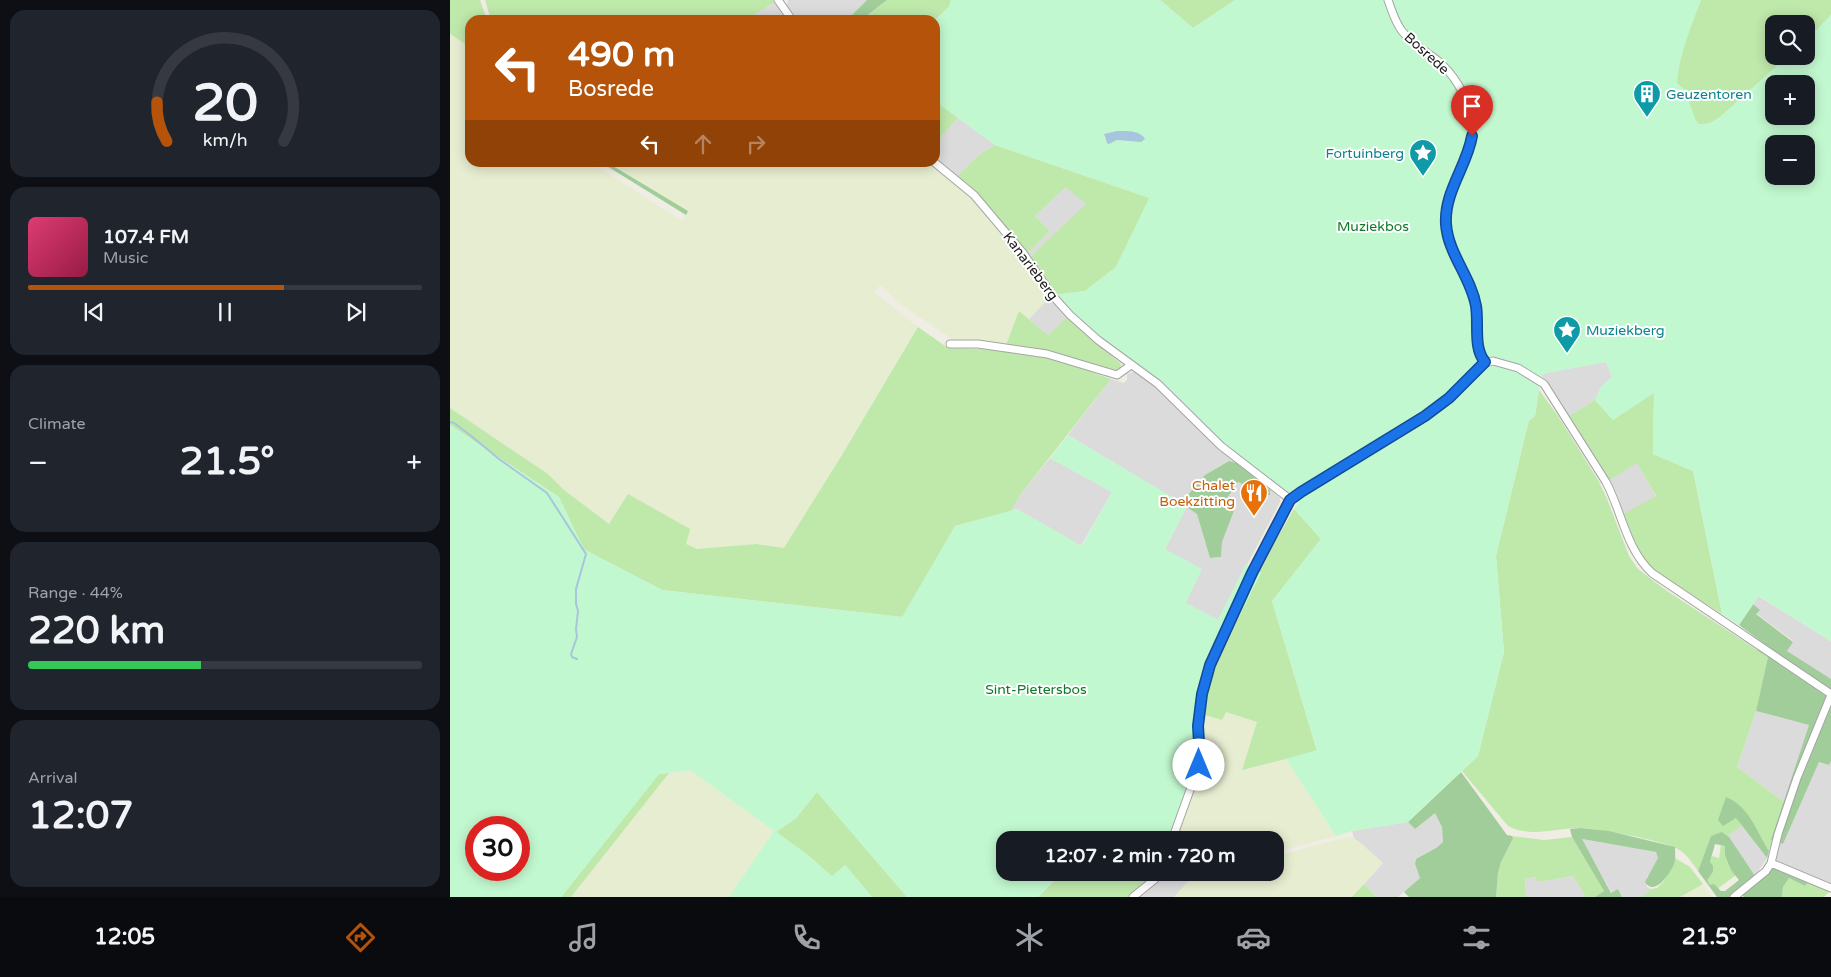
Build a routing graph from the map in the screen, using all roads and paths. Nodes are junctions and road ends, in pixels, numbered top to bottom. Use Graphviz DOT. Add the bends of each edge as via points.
graph roads {
  1 [pos="778,0"];
  2 [pos="1388,0"];
  3 [pos="788,15"];
  4 [pos="940,167"];
  5 [pos="950,344"];
  6 [pos="1485,362"];
  7 [pos="1132,365"];
  8 [pos="1290,500"];
  9 [pos="1831,694"];
  10 [pos="1175,831"];
  11 [pos="1771,863"];
  12 [pos="1150,881"];
  13 [pos="1831,888"];
  14 [pos="1132,897"];
  15 [pos="1734,897"];
  1 -- 3 [label="street"];
  2 -- 6 [label="street, Bosrede" via="1405,35 1439,62 1457,83 1471,117 1470,146 1451,194 1446,222 1452,250 1474,296 1480,354"];
  4 -- 7 [label="street, Kanarieberg" via="974,195 1070,315"];
  5 -- 7 [label="street" via="978,344 1047,354 1117,375"];
  6 -- 8 [label="street" via="1449,398 1425,416"];
  6 -- 9 [label="street" via="1518,368 1544,384 1606,482 1638,557 1652,573"];
  7 -- 8 [label="street, Kanarieberg" via="1178,402 1227,452"];
  8 -- 10 [label="street" via="1210,665 1198,726 1199,765"];
  9 -- 11 [label="street" via="1797,778"];
  11 -- 13 [label="street"];
  11 -- 15 [label="street" via="1766,871"];
  12 -- 14 [label="street"];
}
